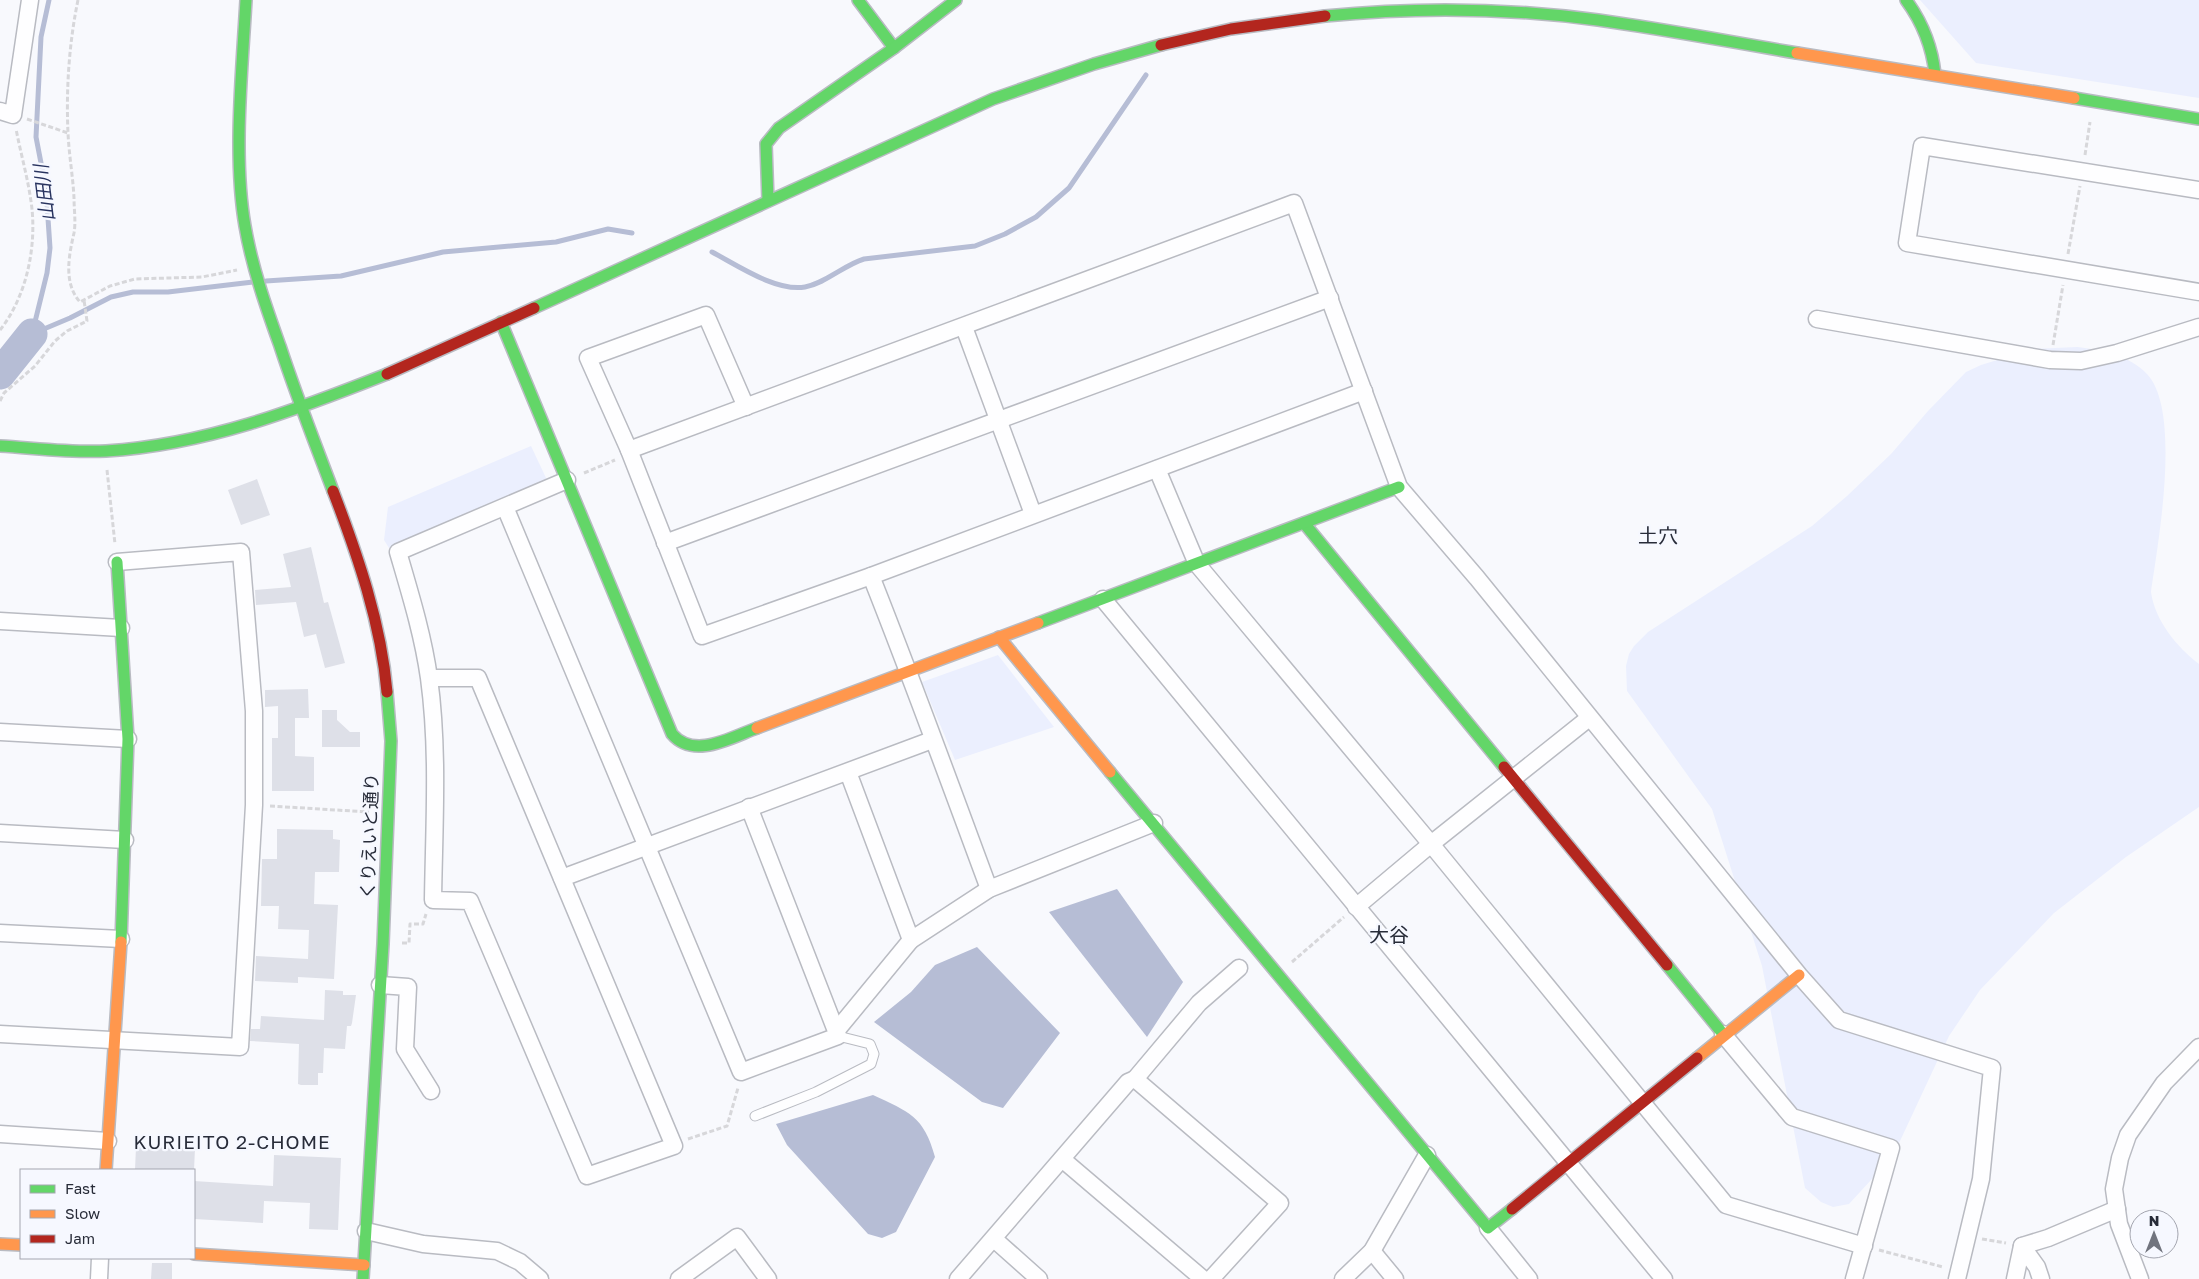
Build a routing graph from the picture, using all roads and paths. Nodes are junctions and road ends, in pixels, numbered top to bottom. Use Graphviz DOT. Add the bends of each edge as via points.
graph roads {
  1 [pos="30,0"];
  2 [pos="78,0"];
  3 [pos="246,0"];
  4 [pos="858,0"];
  5 [pos="956,0"];
  6 [pos="1906,0"];
  7 [pos="894,48"];
  8 [pos="1934,74"];
  9 [pos="2094,102"];
  10 [pos="7,113"];
  11 [pos="2199,119"];
  12 [pos="68,133"];
  13 [pos="2082,171"];
  14 [pos="2199,190"];
  15 [pos="768,200"];
  16 [pos="255,267"];
  17 [pos="2066,270"];
  18 [pos="2199,292"];
  19 [pos="1330,298"];
  20 [pos="84,300"];
  21 [pos="1817,319"];
  22 [pos="500,322"];
  23 [pos="964,327"];
  24 [pos="2199,327"];
  25 [pos="0,330"];
  26 [pos="2050,360"];
  27 [pos="1364,391"];
  28 [pos="0,401"];
  29 [pos="746,407"];
  30 [pos="301,408"];
  31 [pos="999,420"];
  32 [pos="0,446"];
  33 [pos="105,451"];
  34 [pos="629,452"];
  35 [pos="1157,469"];
  36 [pos="567,480"];
  37 [pos="1400,487"];
  38 [pos="505,507"];
  39 [pos="1033,514"];
  40 [pos="1304,523"];
  41 [pos="665,543"];
  42 [pos="117,562"];
  43 [pos="1197,564"];
  44 [pos="871,576"];
  45 [pos="1103,599"];
  46 [pos="0,620"];
  47 [pos="121,628"];
  48 [pos="999,637"];
  49 [pos="909,670"];
  50 [pos="429,678"];
  51 [pos="1589,718"];
  52 [pos="0,732"];
  53 [pos="128,739"];
  54 [pos="932,740"];
  55 [pos="848,772"];
  56 [pos="1513,779"];
  57 [pos="254,805"];
  58 [pos="749,807"];
  59 [pos="390,813"];
  60 [pos="1154,823"];
  61 [pos="0,833"];
  62 [pos="125,840"];
  63 [pos="1431,844"];
  64 [pos="646,846"];
  65 [pos="562,878"];
  66 [pos="989,889"];
  67 [pos="433,900"];
  68 [pos="1356,907"];
  69 [pos="0,933"];
  70 [pos="121,939"];
  71 [pos="911,940"];
  72 [pos="383,944"];
  73 [pos="1239,968"];
  74 [pos="1278,975"];
  75 [pos="1799,975"];
  76 [pos="380,985"];
  77 [pos="837,1033"];
  78 [pos="0,1034"];
  79 [pos="1724,1034"];
  80 [pos="113,1041"];
  81 [pos="2199,1047"];
  82 [pos="741,1072"];
  83 [pos="1135,1079"];
  84 [pos="431,1091"];
  85 [pos="1643,1101"];
  86 [pos="755,1116"];
  87 [pos="0,1134"];
  88 [pos="108,1141"];
  89 [pos="674,1146"];
  90 [pos="1427,1155"];
  91 [pos="1062,1159"];
  92 [pos="1568,1163"];
  93 [pos="106,1169"];
  94 [pos="2117,1209"];
  95 [pos="1488,1228"];
  96 [pos="366,1231"];
  97 [pos="1967,1237"];
  98 [pos="994,1239"];
  99 [pos="0,1244"];
  100 [pos="20,1245"];
  101 [pos="1864,1246"];
  102 [pos="2022,1246"];
  103 [pos="1372,1251"];
  104 [pos="195,1254"];
  105 [pos="100,1259"];
  106 [pos="364,1265"];
  107 [pos="1958,1275"];
  108 [pos="99,1279"];
  109 [pos="363,1279"];
  110 [pos="540,1279"];
  111 [pos="679,1279"];
  112 [pos="768,1279"];
  113 [pos="958,1279"];
  114 [pos="1039,1279"];
  115 [pos="1203,1279"];
  116 [pos="1211,1279"];
  117 [pos="1343,1279"];
  118 [pos="1395,1279"];
  119 [pos="1529,1279"];
  120 [pos="1664,1279"];
  121 [pos="1854,1279"];
  122 [pos="2015,1279"];
  123 [pos="2041,1279"];
  124 [pos="2140,1279"];
  1 -- 10 [label="street"];
  2 -- 12 [label="path" via="69,76"];
  3 -- 16 [label="street, くりえいと通り" via="240,173 245,226"];
  4 -- 7 [label="street"];
  5 -- 7 [label="street"];
  6 -- 8 [label="street" via="1919,17 1932,48"];
  7 -- 15 [label="street" via="779,128 770,138 766,144"];
  8 -- 9 [label="street"];
  8 -- 15 [label="street" via="1651,27 1556,15 1455,10 1363,13 1268,22 1164,44 1056,76 993,99"];
  9 -- 11 [label="street"];
  9 -- 13 [label="path"];
  10 -- 12 [label="path"];
  10 -- 25 [label="path" via="32,210 28,273"];
  12 -- 20 [label="path" via="74,197 69,273 73,295 80,302"];
  13 -- 14 [label="street"];
  13 -- 17 [label="path"];
  13 -- 17 [label="street" via="1922,146 1907,243"];
  15 -- 22 [label="street"];
  16 -- 20 [label="path" via="202,277 135,279 110,286"];
  16 -- 30 [label="street, くりえいと通り"];
  17 -- 18 [label="street"];
  17 -- 26 [label="path"];
  19 -- 23 [label="street" via="1294,204"];
  19 -- 27 [label="street"];
  19 -- 31 [label="street"];
  20 -- 28 [label="path" via="87,321 55,341"];
  21 -- 26 [label="street"];
  22 -- 30 [label="street" via="402,368"];
  22 -- 36 [label="street"];
  23 -- 29 [label="street"];
  23 -- 31 [label="street"];
  24 -- 26 [label="street" via="2117,354 2080,360"];
  27 -- 35 [label="street"];
  27 -- 37 [label="street"];
  29 -- 34 [label="street"];
  29 -- 34 [label="street" via="706,314 588,358"];
  30 -- 33 [label="street" via="207,436"];
  30 -- 59 [label="street, くりえいと通り" via="352,540 377,631 391,740"];
  31 -- 39 [label="street"];
  31 -- 41 [label="street"];
  32 -- 33 [label="street"];
  33 -- 42 [label="path"];
  34 -- 36 [label="path"];
  34 -- 41 [label="street"];
  35 -- 39 [label="street"];
  35 -- 43 [label="street"];
  36 -- 38 [label="street"];
  36 -- 49 [label="street" via="667,725 673,737 685,747 700,747 722,740"];
  37 -- 40 [label="street"];
  37 -- 51 [label="street"];
  38 -- 50 [label="street" via="398,552 419,625"];
  38 -- 64 [label="street"];
  39 -- 44 [label="street"];
  40 -- 43 [label="street"];
  40 -- 56 [label="street"];
  41 -- 44 [label="street" via="702,636"];
  42 -- 47 [label="street"];
  42 -- 57 [label="street" via="241,552 254,711"];
  43 -- 45 [label="street"];
  43 -- 63 [label="street"];
  44 -- 49 [label="street"];
  45 -- 48 [label="street"];
  45 -- 68 [label="street"];
  46 -- 47 [label="street"];
  47 -- 53 [label="street"];
  48 -- 49 [label="street"];
  48 -- 60 [label="street"];
  49 -- 54 [label="street"];
  50 -- 65 [label="street" via="478,678"];
  50 -- 67 [label="street" via="436,758"];
  51 -- 56 [label="street"];
  51 -- 75 [label="street"];
  52 -- 53 [label="street"];
  53 -- 62 [label="street"];
  54 -- 55 [label="street"];
  54 -- 66 [label="street"];
  55 -- 58 [label="street"];
  55 -- 71 [label="street"];
  56 -- 63 [label="street"];
  56 -- 79 [label="street"];
  57 -- 59 [label="path"];
  57 -- 80 [label="street" via="240,1047"];
  58 -- 64 [label="street"];
  58 -- 77 [label="street"];
  59 -- 72 [label="street, くりえいと通り"];
  60 -- 66 [label="street"];
  60 -- 74 [label="street"];
  61 -- 62 [label="street"];
  62 -- 70 [label="street"];
  63 -- 68 [label="street"];
  63 -- 85 [label="street"];
  64 -- 65 [label="street"];
  64 -- 82 [label="street"];
  65 -- 89 [label="street"];
  66 -- 71 [label="street"];
  67 -- 72 [label="path" via="422,924 410,924 409,943"];
  67 -- 89 [label="street" via="470,901 587,1176"];
  68 -- 74 [label="path"];
  68 -- 92 [label="street"];
  69 -- 70 [label="street"];
  70 -- 80 [label="street"];
  71 -- 77 [label="street"];
  72 -- 76 [label="street, くりえいと通り"];
  73 -- 83 [label="street" via="1199,1003"];
  74 -- 90 [label="street"];
  75 -- 79 [label="street"];
  75 -- 97 [label="street" via="1839,1020 1992,1068 1981,1178"];
  76 -- 84 [label="street" via="408,987 405,1049"];
  76 -- 96 [label="street, くりえいと通り"];
  77 -- 82 [label="street"];
  77 -- 86 [label="lane" via="870,1044 874,1054 871,1064 816,1092"];
  78 -- 80 [label="street"];
  79 -- 85 [label="street"];
  79 -- 101 [label="street" via="1792,1117 1891,1148"];
  80 -- 88 [label="street"];
  81 -- 94 [label="street" via="2164,1083 2128,1135 2114,1189"];
  82 -- 89 [label="path" via="727,1126"];
  83 -- 91 [label="street" via="1128,1082"];
  83 -- 116 [label="street" via="1280,1203"];
  85 -- 92 [label="street"];
  85 -- 101 [label="street" via="1726,1205"];
  87 -- 88 [label="street"];
  88 -- 93 [label="street"];
  90 -- 95 [label="street"];
  90 -- 103 [label="street"];
  91 -- 98 [label="street"];
  91 -- 115 [label="street"];
  92 -- 95 [label="street"];
  92 -- 120 [label="street"];
  94 -- 102 [label="street"];
  94 -- 124 [label="street" via="2119,1224"];
  95 -- 119 [label="street"];
  96 -- 106 [label="street, くりえいと通り"];
  96 -- 110 [label="street" via="423,1244 497,1251 520,1262"];
  97 -- 102 [label="path"];
  97 -- 107 [label="street"];
  98 -- 113 [label="street"];
  98 -- 114 [label="street"];
  99 -- 100 [label="street"];
  101 -- 107 [label="path"];
  101 -- 121 [label="street"];
  102 -- 122 [label="street"];
  102 -- 123 [label="street" via="2037,1267"];
  103 -- 117 [label="street"];
  103 -- 118 [label="street"];
  104 -- 106 [label="street"];
  105 -- 108 [label="street"];
  106 -- 109 [label="street, くりえいと通り"];
  111 -- 112 [label="street" via="737,1236"];
}
